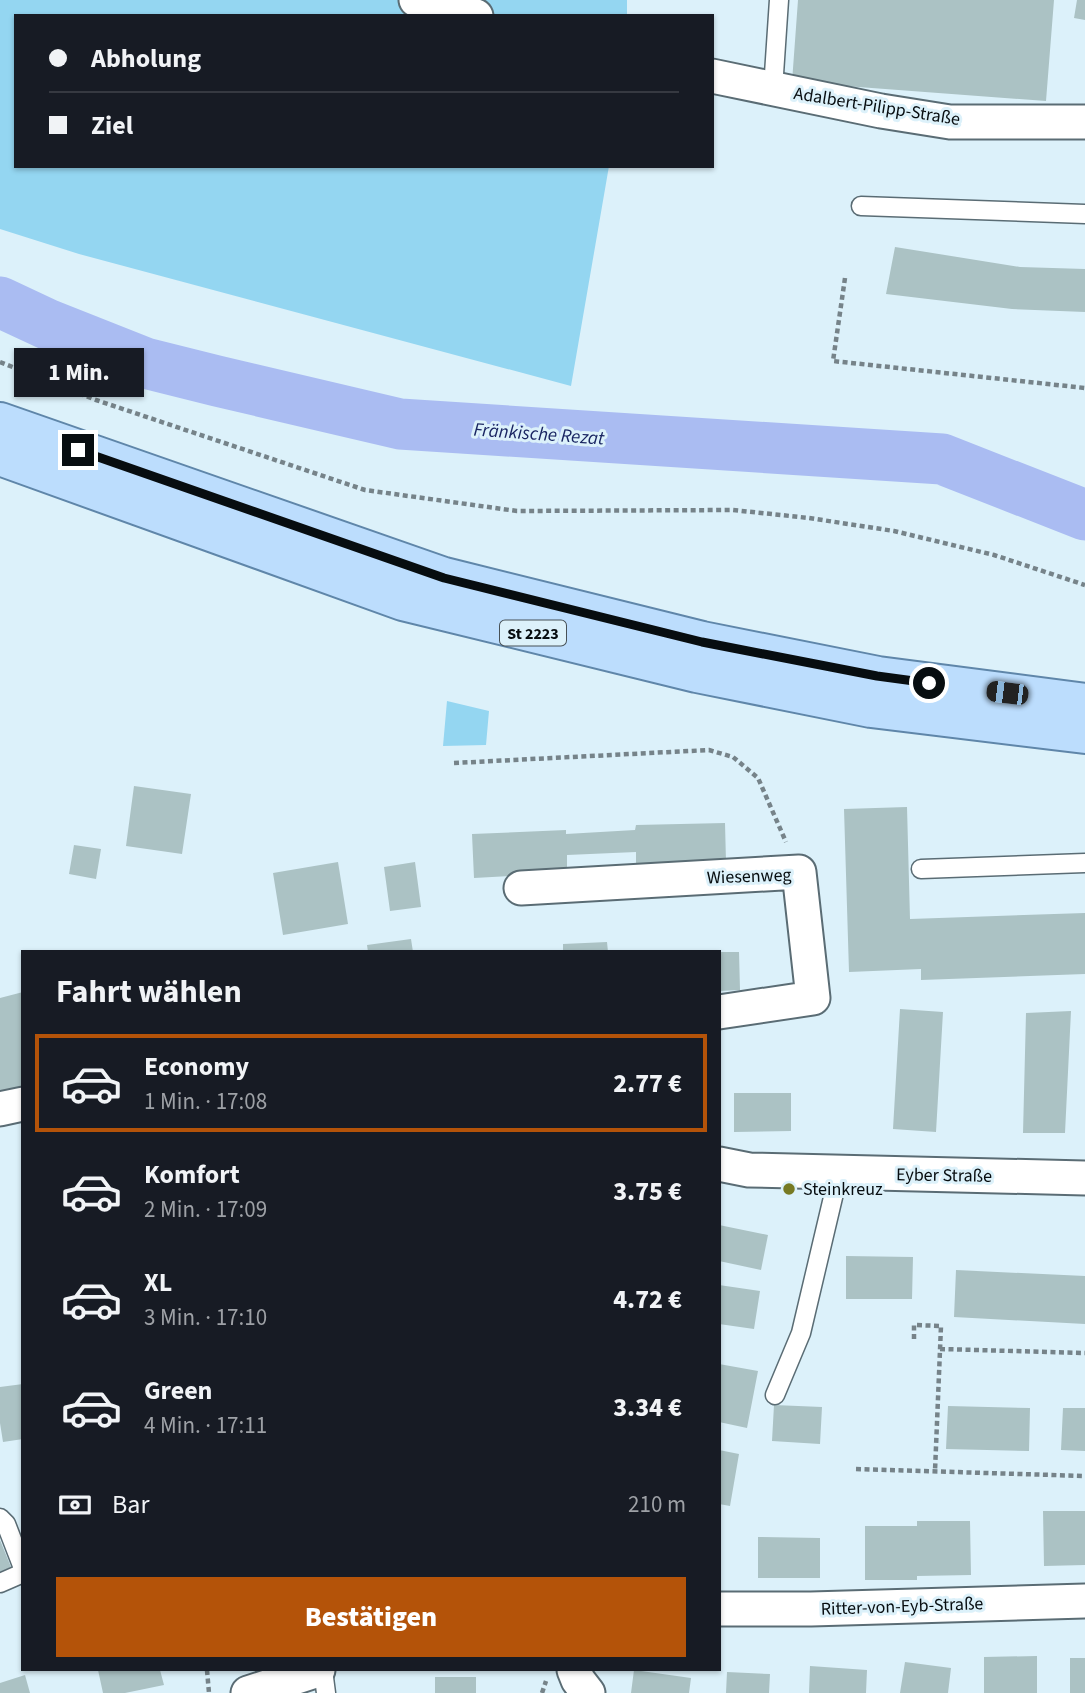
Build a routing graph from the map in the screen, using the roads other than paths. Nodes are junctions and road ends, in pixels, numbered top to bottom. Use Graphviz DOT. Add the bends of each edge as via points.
graph roads {
  1 [pos="416,0"];
  2 [pos="779,0"];
  3 [pos="468,14"];
  4 [pos="714,76"];
  5 [pos="773,89"];
  6 [pos="1085,122"];
  7 [pos="861,206"];
  8 [pos="1085,214"];
  9 [pos="0,422"];
  10 [pos="0,456"];
  11 [pos="1085,703"];
  12 [pos="1085,734"];
  13 [pos="1085,863"];
  14 [pos="921,869"];
  15 [pos="521,888"];
  16 [pos="721,1012"];
  17 [pos="21,1104"];
  18 [pos="0,1109"];
  19 [pos="721,1164"];
  20 [pos="839,1172"];
  21 [pos="1085,1178"];
  22 [pos="775,1395"];
  23 [pos="0,1518"];
  24 [pos="21,1565"];
  25 [pos="21,1572"];
  26 [pos="0,1583"];
  27 [pos="1085,1601"];
  28 [pos="721,1609"];
  29 [pos="315,1671"];
  30 [pos="323,1671"];
  31 [pos="574,1671"];
  32 [pos="248,1693"];
  33 [pos="326,1693"];
  34 [pos="588,1693"];
  1 -- 3 [label="street"];
  2 -- 5 [label="lane"];
  4 -- 5 [label="street, Adalbert-Pilipp-Straße"];
  5 -- 6 [label="street, Adalbert-Pilipp-Straße" via="950,121"];
  7 -- 8 [label="lane"];
  9 -- 11 [label="main road, St 2223" via="444,578 702,642 877,676"];
  10 -- 12 [label="main road, St 2223" via="403,601 697,673 858,705"];
  13 -- 14 [label="lane"];
  15 -- 16 [label="street, Wiesenweg" via="799,872 813,998"];
  17 -- 18 [label="street"];
  19 -- 20 [label="street, Eyber Straße" via="749,1170"];
  20 -- 21 [label="street, Eyber Straße"];
  20 -- 22 [label="lane" via="801,1333"];
  23 -- 24 [label="lane"];
  25 -- 26 [label="lane"];
  27 -- 28 [label="street, Ritter-von-Eyb-Straße"];
  29 -- 32 [label="street"];
  30 -- 33 [label="lane"];
  31 -- 34 [label="street"];
}
